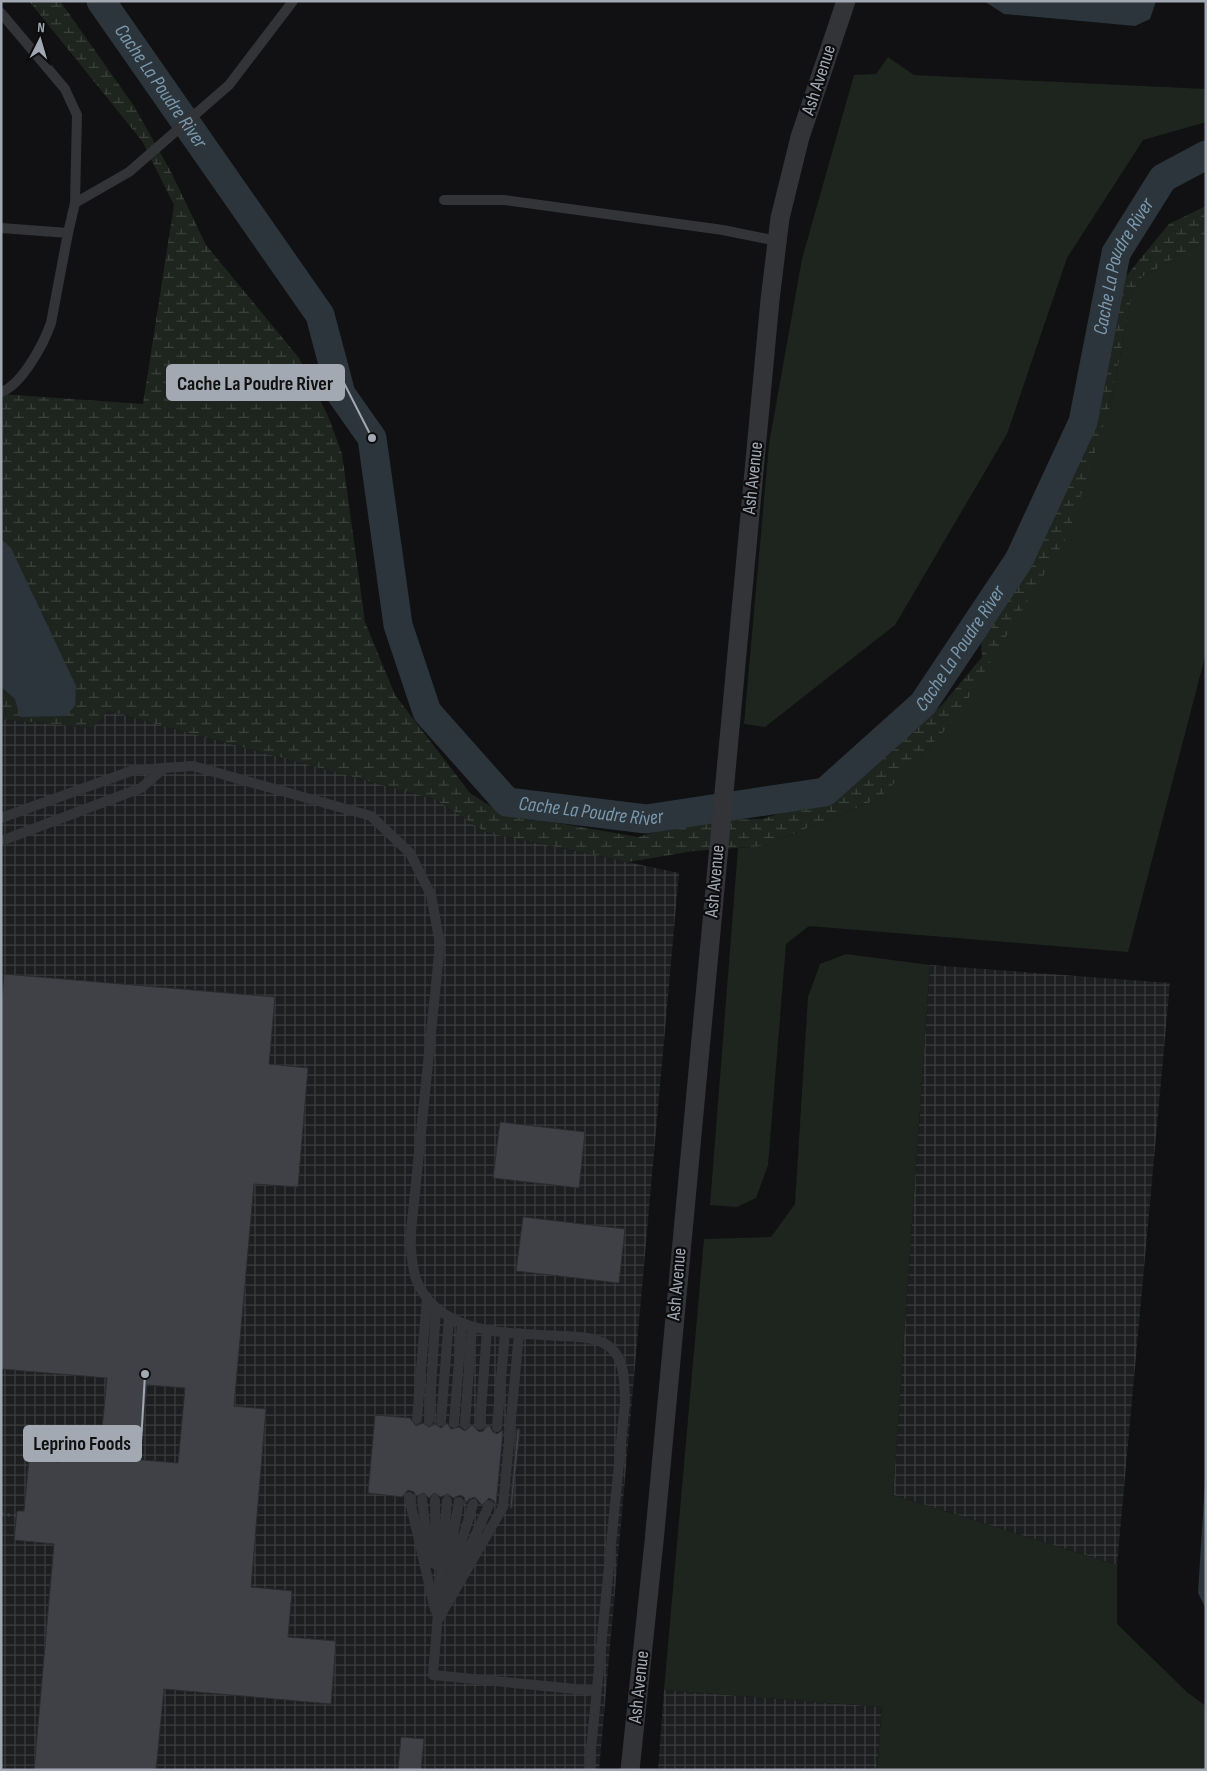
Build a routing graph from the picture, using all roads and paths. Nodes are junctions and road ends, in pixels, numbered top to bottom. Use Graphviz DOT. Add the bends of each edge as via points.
graph roads {
  1 [pos="293,1"];
  2 [pos="846,1"];
  3 [pos="1,13"];
  4 [pos="444,200"];
  5 [pos="75,203"];
  6 [pos="1,228"];
  7 [pos="68,233"];
  8 [pos="777,241"];
  9 [pos="1,392"];
  10 [pos="164,768"];
  11 [pos="1,818"];
  12 [pos="1,841"];
  13 [pos="426,1297"];
  14 [pos="436,1309"];
  15 [pos="449,1318"];
  16 [pos="462,1323"];
  17 [pos="472,1327"];
  18 [pos="487,1330"];
  19 [pos="505,1332"];
  20 [pos="519,1333"];
  21 [pos="416,1419"];
  22 [pos="429,1420"];
  23 [pos="441,1422"];
  24 [pos="480,1425"];
  25 [pos="497,1427"];
  26 [pos="409,1497"];
  27 [pos="422,1499"];
  28 [pos="434,1500"];
  29 [pos="446,1501"];
  30 [pos="459,1502"];
  31 [pos="473,1504"];
  32 [pos="490,1505"];
  33 [pos="1,1514"];
  34 [pos="16,1516"];
  35 [pos="438,1621"];
  36 [pos="596,1691"];
  37 [pos="589,1770"];
  38 [pos="630,1770"];
  1 -- 5 [label="lane" via="229,84 128,172"];
  2 -- 8 [label="street, Ash Avenue" via="800,137"];
  3 -- 5 [label="lane" via="65,89 77,115"];
  4 -- 8 [label="lane" via="513,201 723,230"];
  5 -- 7 [label="lane"];
  6 -- 7 [label="lane"];
  7 -- 9 [label="lane" via="47,336 17,381"];
  8 -- 38 [label="street, Ash Avenue"];
  10 -- 11 [label="lane" via="134,770"];
  10 -- 12 [label="lane" via="141,788"];
  10 -- 13 [label="lane" via="193,766 371,816 410,853 430,895 440,944 410,1242 416,1279"];
  13 -- 14 [label="lane"];
  13 -- 21 [label="lane"];
  14 -- 15 [label="lane"];
  14 -- 22 [label="lane"];
  15 -- 16 [label="lane"];
  15 -- 23 [label="lane"];
  16 -- 17 [label="lane"];
  16 -- 17 [label="lane" via="460,1423"];
  17 -- 18 [label="lane"];
  18 -- 19 [label="lane"];
  18 -- 24 [label="lane"];
  19 -- 20 [label="lane"];
  19 -- 25 [label="lane"];
  20 -- 35 [label="lane" via="503,1507"];
  20 -- 36 [label="lane" via="587,1337 611,1348 624,1370 624,1402"];
  26 -- 35 [label="lane"];
  27 -- 35 [label="lane"];
  28 -- 35 [label="lane"];
  29 -- 35 [label="lane"];
  30 -- 35 [label="lane"];
  31 -- 35 [label="lane"];
  32 -- 35 [label="lane"];
  33 -- 34 [label="path"];
  35 -- 36 [label="lane" via="433,1675"];
  36 -- 37 [label="lane"];
}
